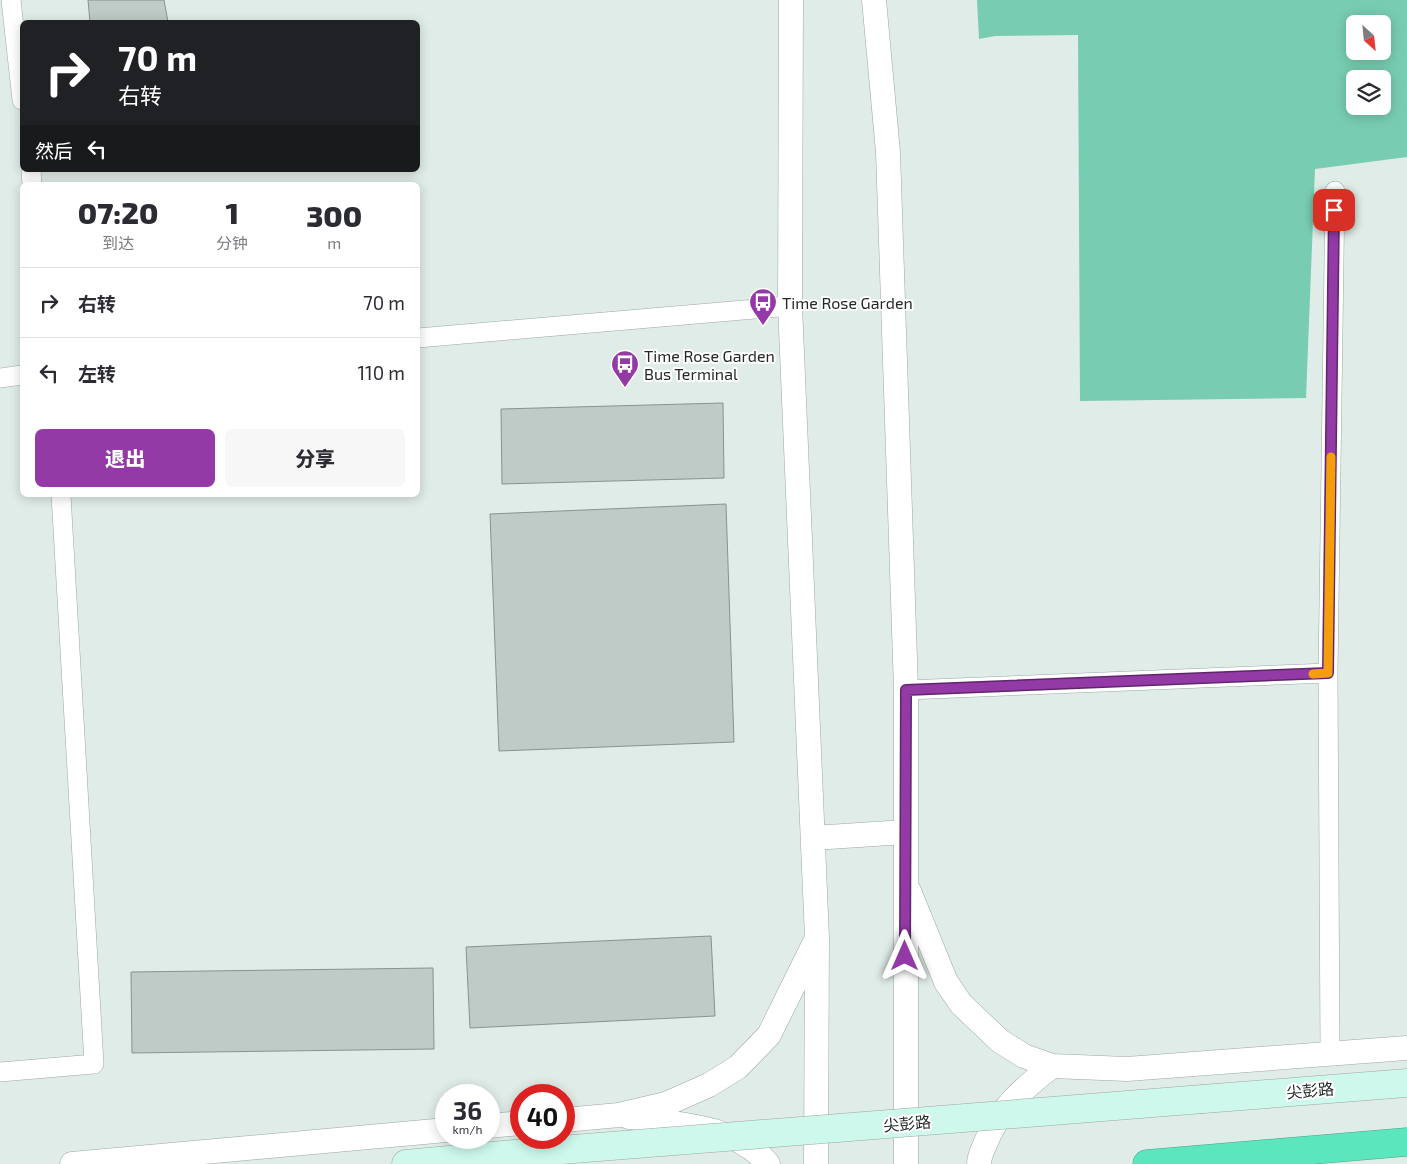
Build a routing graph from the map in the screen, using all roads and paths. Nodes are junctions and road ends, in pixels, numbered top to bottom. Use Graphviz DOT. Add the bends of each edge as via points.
graph roads {
  1 [pos="11,0"];
  2 [pos="791,0"];
  3 [pos="874,0"];
  4 [pos="20,82"];
  5 [pos="1334,191"];
  6 [pos="790,306"];
  7 [pos="420,338"];
  8 [pos="20,375"];
  9 [pos="0,378"];
  10 [pos="61,497"];
  11 [pos="1328,673"];
  12 [pos="906,690"];
  13 [pos="905,832"];
  14 [pos="813,838"];
  15 [pos="905,880"];
  16 [pos="817,938"];
  17 [pos="1407,1048"];
  18 [pos="1330,1052"];
  19 [pos="1052,1066"];
  20 [pos="0,1072"];
  21 [pos="1407,1083"];
  22 [pos="619,1115"];
  23 [pos="575,1119"];
  24 [pos="435,1131"];
  25 [pos="1407,1142"];
  26 [pos="72,1164"];
  27 [pos="406,1164"];
  28 [pos="768,1164"];
  29 [pos="816,1164"];
  30 [pos="906,1164"];
  31 [pos="979,1164"];
  32 [pos="1147,1164"];
  1 -- 4 [label="street"];
  2 -- 6 [label="street"];
  3 -- 12 [label="street" via="888,152"];
  5 -- 11 [label="street"];
  6 -- 7 [label="street"];
  6 -- 14 [label="street"];
  8 -- 9 [label="street"];
  10 -- 20 [label="street" via="94,1064"];
  11 -- 12 [label="street"];
  11 -- 18 [label="street"];
  12 -- 13 [label="street"];
  13 -- 14 [label="street"];
  13 -- 15 [label="street"];
  14 -- 16 [label="street"];
  15 -- 19 [label="street" via="946,982 960,1004 1000,1041 1024,1056"];
  15 -- 30 [label="street"];
  16 -- 22 [label="street" via="769,1035 738,1067 666,1104"];
  16 -- 29 [label="street"];
  17 -- 18 [label="street"];
  18 -- 19 [label="street" via="1127,1069"];
  19 -- 31 [label="street" via="1027,1085 991,1128"];
  21 -- 27 [label="main road, 尖彭路, bridge"];
  22 -- 23 [label="street"];
  22 -- 28 [label="street" via="705,1129 727,1136 748,1145"];
  24 -- 26 [label="street"];
  25 -- 32 [label="highway"];
}
